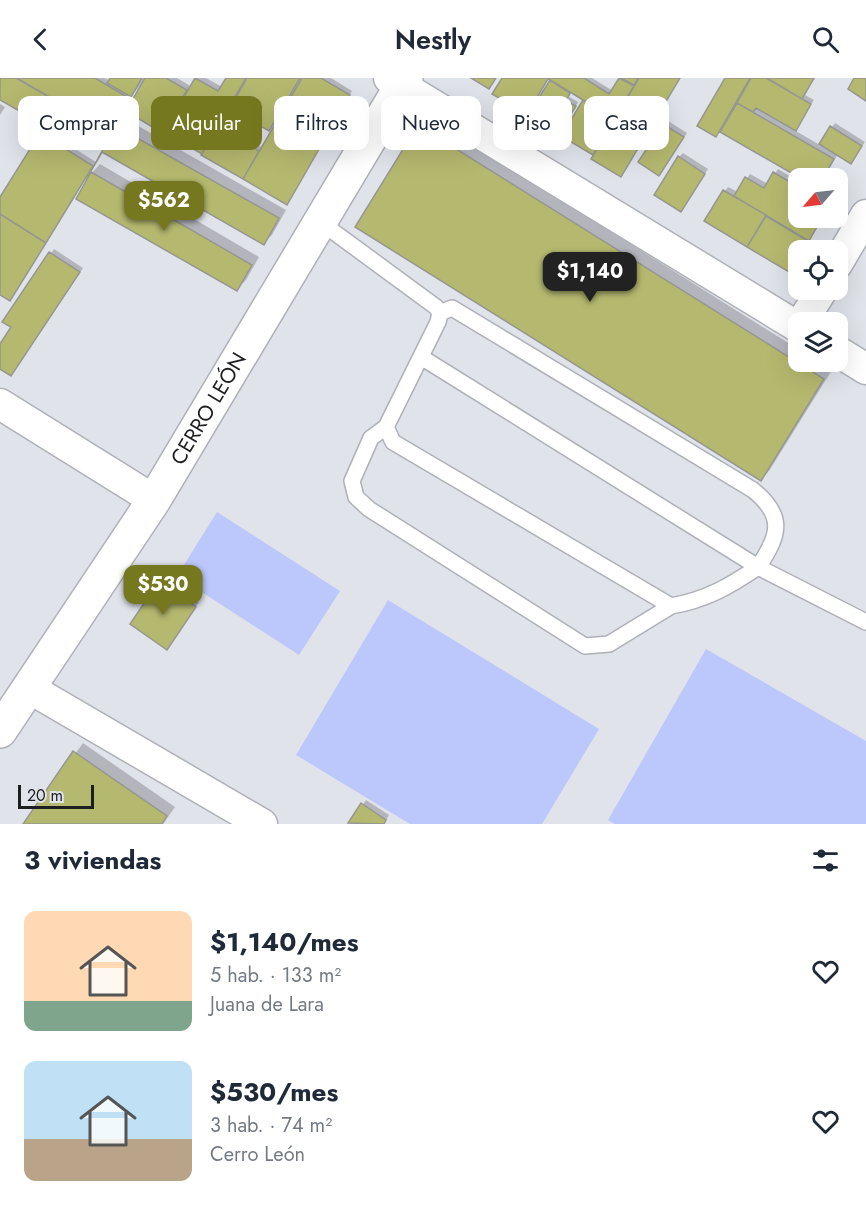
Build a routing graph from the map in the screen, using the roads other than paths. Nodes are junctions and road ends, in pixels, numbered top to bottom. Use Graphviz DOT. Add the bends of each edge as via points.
graph roads {
  1 [pos="399,80"];
  2 [pos="866,215"];
  3 [pos="319,221"];
  4 [pos="848,245"];
  5 [pos="440,314"];
  6 [pos="788,321"];
  7 [pos="421,357"];
  8 [pos="848,358"];
  9 [pos="866,369"];
  10 [pos="0,404"];
  11 [pos="386,427"];
  12 [pos="154,500"];
  13 [pos="758,567"];
  14 [pos="671,606"];
  15 [pos="866,622"];
  16 [pos="29,688"];
  17 [pos="0,731"];
  18 [pos="262,824"];
  1 -- 3 [label="street, CERRO LEÓN"];
  1 -- 6 [label="street"];
  2 -- 4 [label="street"];
  3 -- 5 [label="lane" via="436,307"];
  3 -- 12 [label="street, CERRO LEÓN"];
  5 -- 7 [label="lane"];
  5 -- 13 [label="lane" via="452,308 766,500 778,523 773,545"];
  7 -- 11 [label="lane"];
  7 -- 13 [label="lane"];
  8 -- 9 [label="street"];
  10 -- 12 [label="street"];
  11 -- 14 [label="lane" via="393,442"];
  11 -- 14 [label="lane" via="371,438 351,481 356,497 585,646 609,644"];
  12 -- 16 [label="street, CERRO LEÓN"];
  13 -- 14 [label="lane" via="697,602"];
  13 -- 15 [label="lane"];
  16 -- 17 [label="street, CERRO LEÓN"];
  16 -- 18 [label="street"];
}
